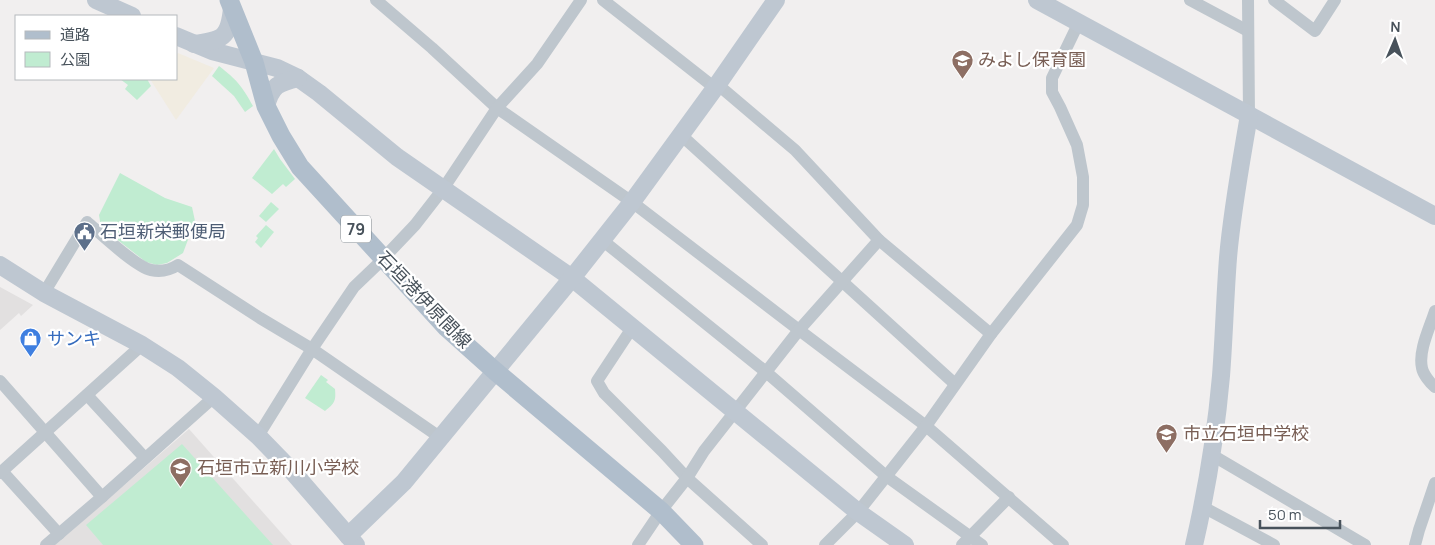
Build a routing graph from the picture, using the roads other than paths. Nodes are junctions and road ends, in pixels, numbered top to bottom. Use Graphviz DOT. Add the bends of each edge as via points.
graph roads {
  1 [pos="96,0"];
  2 [pos="376,0"];
  3 [pos="581,0"];
  4 [pos="603,0"];
  5 [pos="776,0"];
  6 [pos="1037,0"];
  7 [pos="1190,0"];
  8 [pos="1248,0"];
  9 [pos="1274,0"];
  10 [pos="1335,0"];
  11 [pos="230,4"];
  12 [pos="130,15"];
  13 [pos="1079,22"];
  14 [pos="1248,31"];
  15 [pos="178,37"];
  16 [pos="194,44"];
  17 [pos="254,62"];
  18 [pos="298,78"];
  19 [pos="716,86"];
  20 [pos="266,106"];
  21 [pos="497,108"];
  22 [pos="1249,115"];
  23 [pos="681,135"];
  24 [pos="443,189"];
  25 [pos="632,202"];
  26 [pos="1435,216"];
  27 [pos="602,240"];
  28 [pos="879,240"];
  29 [pos="383,258"];
  30 [pos="0,265"];
  31 [pos="572,278"];
  32 [pos="842,282"];
  33 [pos="44,293"];
  34 [pos="1435,310"];
  35 [pos="632,328"];
  36 [pos="800,330"];
  37 [pos="990,334"];
  38 [pos="142,345"];
  39 [pos="312,349"];
  40 [pos="495,371"];
  41 [pos="766,372"];
  42 [pos="0,381"];
  43 [pos="955,384"];
  44 [pos="1435,388"];
  45 [pos="87,395"];
  46 [pos="214,397"];
  47 [pos="735,412"];
  48 [pos="926,426"];
  49 [pos="45,432"];
  50 [pos="258,436"];
  51 [pos="441,438"];
  52 [pos="1212,455"];
  53 [pos="145,458"];
  54 [pos="2,467"];
  55 [pos="886,476"];
  56 [pos="687,478"];
  57 [pos="1435,482"];
  58 [pos="102,497"];
  59 [pos="1009,497"];
  60 [pos="1203,507"];
  61 [pos="661,511"];
  62 [pos="858,512"];
  63 [pos="59,534"];
  64 [pos="352,540"];
  65 [pos="966,541"];
  66 [pos="46,545"];
  67 [pos="638,545"];
  68 [pos="694,545"];
  69 [pos="762,545"];
  70 [pos="825,545"];
  71 [pos="905,545"];
  72 [pos="982,545"];
  73 [pos="1063,545"];
  74 [pos="1194,545"];
  75 [pos="1274,545"];
  76 [pos="1365,545"];
  77 [pos="1416,545"];
  1 -- 12 [label="street"];
  2 -- 21 [label="street"];
  3 -- 21 [label="street" via="536,64"];
  4 -- 19 [label="street"];
  5 -- 19 [label="street"];
  6 -- 13 [label="street"];
  7 -- 14 [label="street"];
  8 -- 14 [label="street"];
  9 -- 10 [label="street" via="1315,31"];
  11 -- 16 [label="street" via="231,21 223,37"];
  11 -- 17 [label="main road, 石垣港伊原間線 / 79"];
  13 -- 22 [label="street"];
  13 -- 37 [label="street" via="1052,78 1052,92 1077,144 1083,177 1082,211 1078,225"];
  14 -- 22 [label="street"];
  15 -- 16 [label="street"];
  16 -- 17 [label="street"];
  17 -- 18 [label="street"];
  17 -- 20 [label="main road, 石垣港伊原間線 / 79"];
  18 -- 20 [label="street" via="274,89"];
  18 -- 24 [label="street" via="397,157"];
  19 -- 23 [label="street"];
  19 -- 28 [label="street" via="795,150"];
  20 -- 29 [label="main road, 石垣港伊原間線 / 79" via="300,168"];
  21 -- 24 [label="street"];
  21 -- 25 [label="street"];
  22 -- 26 [label="street"];
  22 -- 52 [label="street" via="1228,258 1221,376"];
  23 -- 25 [label="street"];
  23 -- 32 [label="street"];
  24 -- 29 [label="street"];
  24 -- 31 [label="street"];
  25 -- 27 [label="street"];
  25 -- 36 [label="street"];
  27 -- 31 [label="street"];
  27 -- 41 [label="street"];
  28 -- 32 [label="street"];
  28 -- 37 [label="street"];
  29 -- 39 [label="street" via="354,287"];
  29 -- 40 [label="main road, 石垣港伊原間線 / 79" via="448,328"];
  30 -- 33 [label="street"];
  31 -- 35 [label="street"];
  31 -- 40 [label="street"];
  32 -- 36 [label="street"];
  32 -- 43 [label="street"];
  33 -- 38 [label="street"];
  33 -- 39 [label="street" via="87,222 149,270 160,271 178,265"];
  34 -- 44 [label="street" via="1421,360 1422,369"];
  35 -- 47 [label="street"];
  35 -- 56 [label="street" via="597,381 604,393"];
  36 -- 41 [label="street"];
  36 -- 48 [label="street"];
  37 -- 43 [label="street"];
  38 -- 45 [label="street"];
  38 -- 46 [label="street"];
  39 -- 50 [label="street"];
  39 -- 51 [label="street"];
  40 -- 51 [label="street"];
  40 -- 61 [label="main road, 石垣港伊原間線 / 79"];
  41 -- 47 [label="street"];
  41 -- 55 [label="street"];
  42 -- 49 [label="street"];
  43 -- 48 [label="street"];
  45 -- 49 [label="street"];
  45 -- 53 [label="street"];
  46 -- 50 [label="street"];
  46 -- 53 [label="street"];
  47 -- 56 [label="street"];
  47 -- 62 [label="street"];
  48 -- 55 [label="street"];
  48 -- 59 [label="street"];
  49 -- 54 [label="street"];
  49 -- 58 [label="street"];
  50 -- 64 [label="street"];
  51 -- 64 [label="street"];
  52 -- 60 [label="street"];
  52 -- 76 [label="street"];
  53 -- 58 [label="street"];
  54 -- 63 [label="street"];
  55 -- 62 [label="street"];
  55 -- 65 [label="street"];
  56 -- 61 [label="street"];
  56 -- 69 [label="street"];
  57 -- 77 [label="street"];
  58 -- 63 [label="street"];
  59 -- 65 [label="street"];
  59 -- 73 [label="street"];
  60 -- 74 [label="street"];
  60 -- 75 [label="street"];
  61 -- 67 [label="street"];
  61 -- 68 [label="main road, 石垣港伊原間線 / 79"];
  62 -- 70 [label="street"];
  62 -- 71 [label="street"];
  63 -- 66 [label="street"];
  65 -- 72 [label="street"];
}
